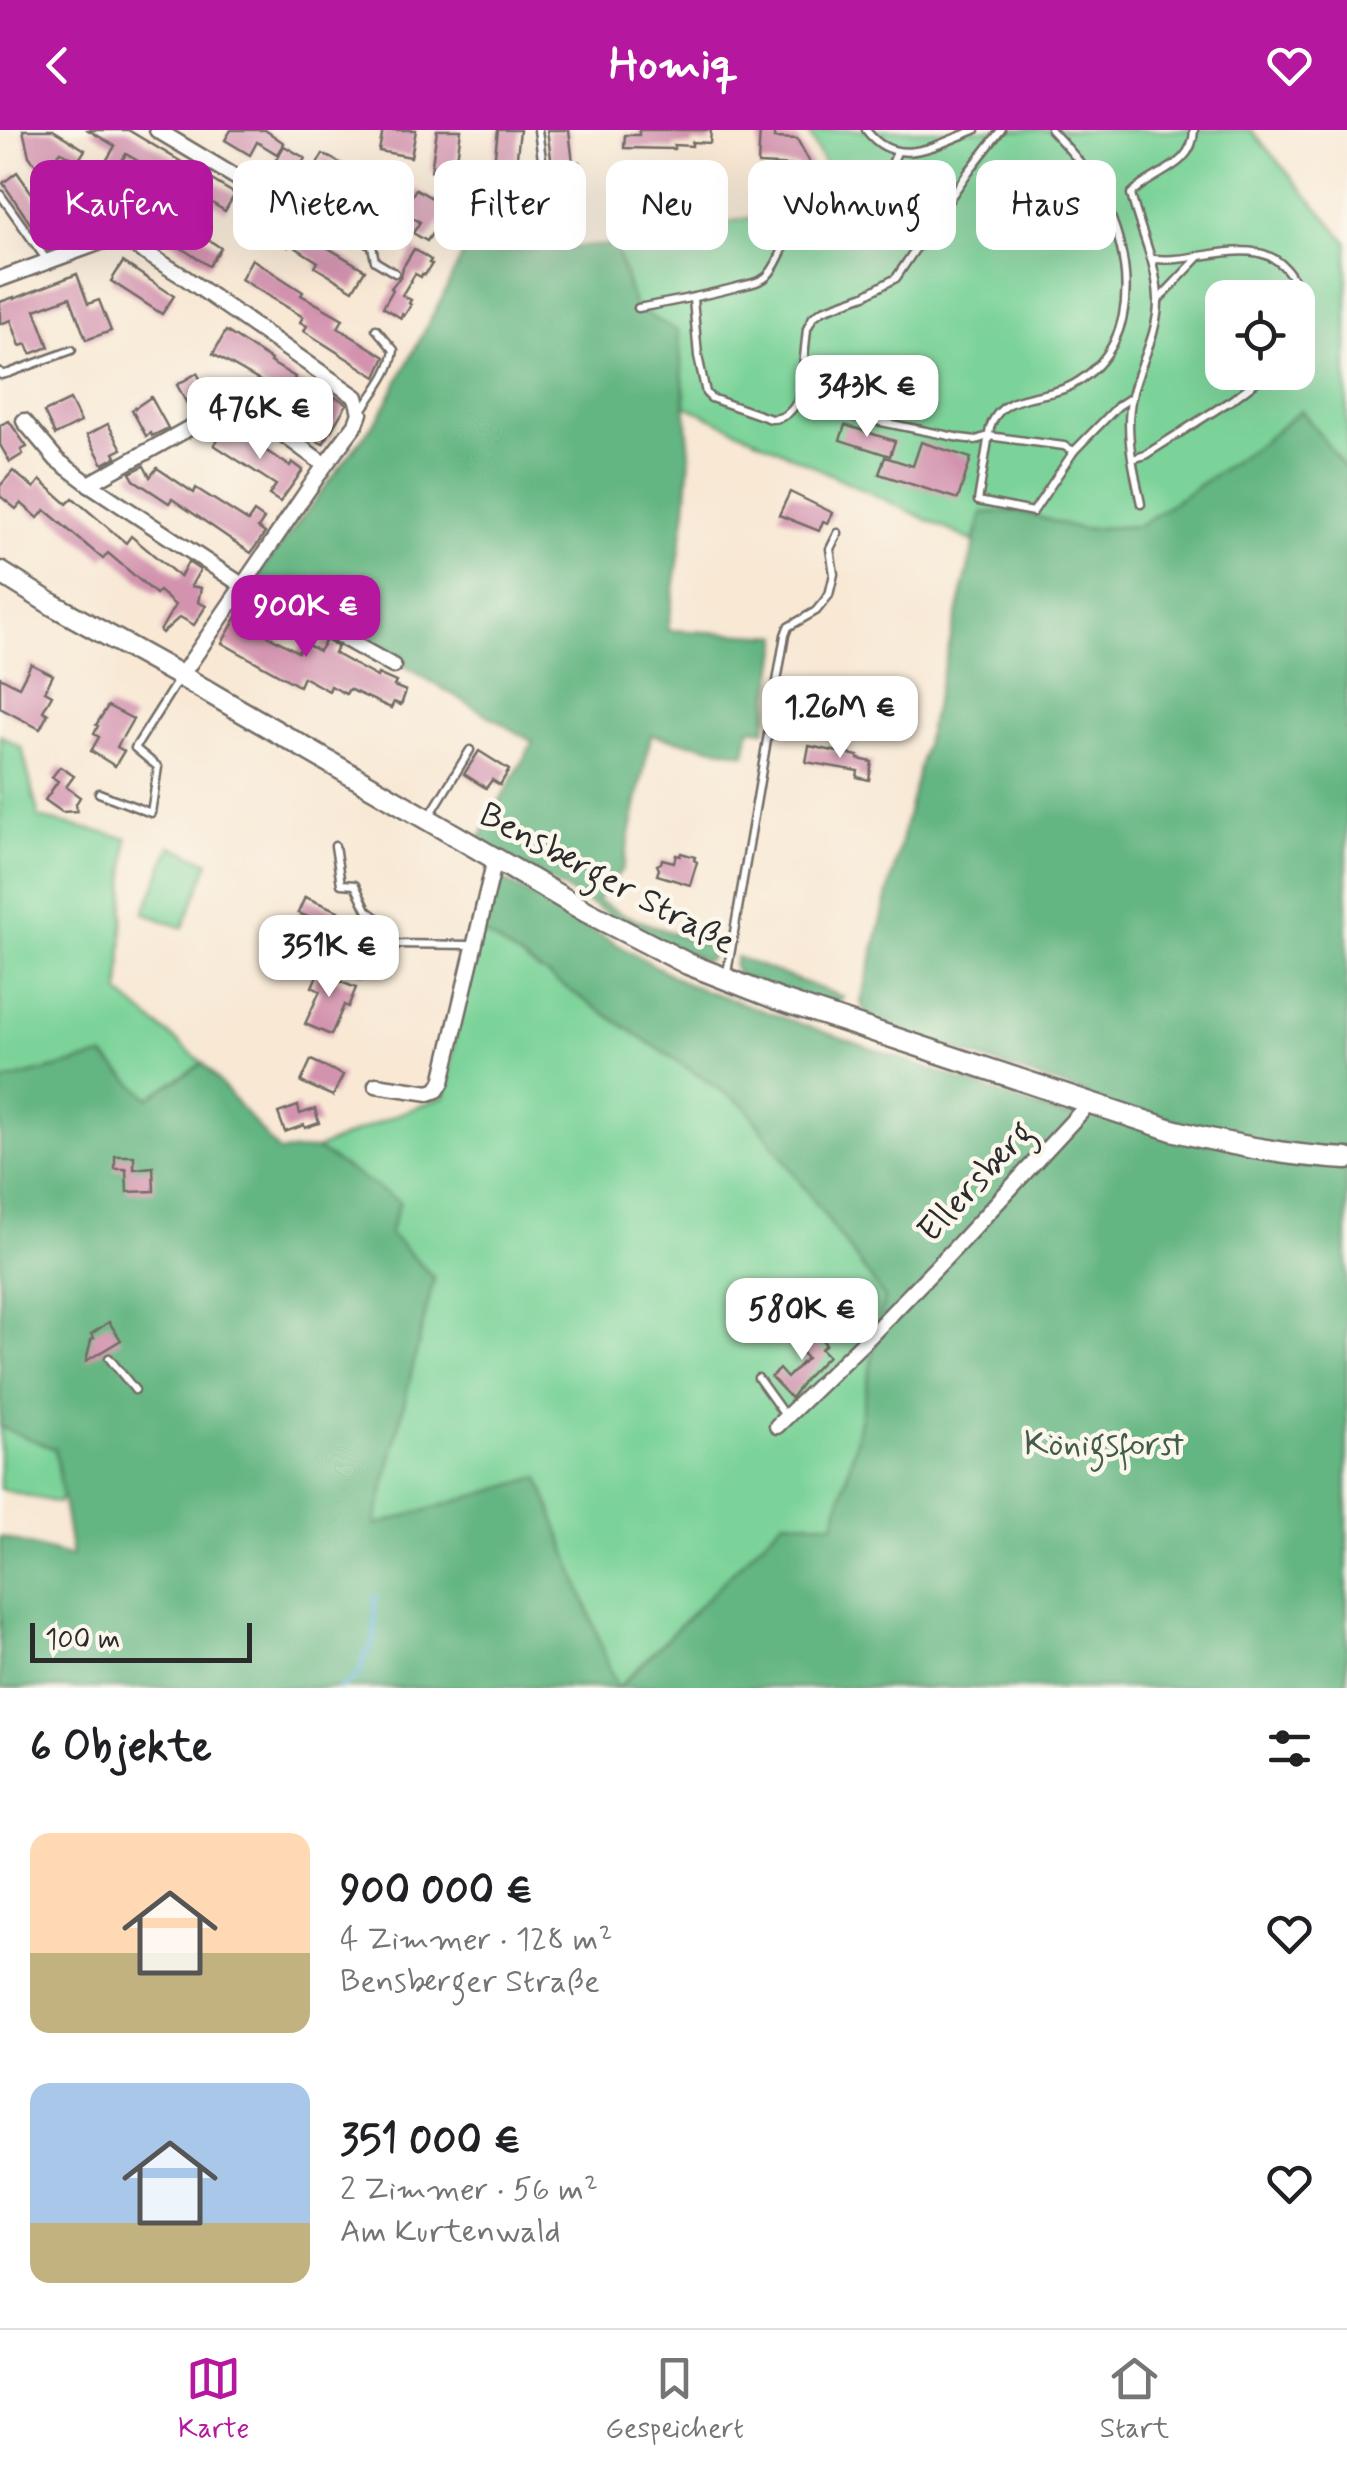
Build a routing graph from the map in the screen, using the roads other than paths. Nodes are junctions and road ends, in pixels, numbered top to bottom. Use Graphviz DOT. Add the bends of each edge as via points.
graph roads {
  1 [pos="157,130"];
  2 [pos="538,130"];
  3 [pos="866,130"];
  4 [pos="975,130"];
  5 [pos="1001,130"];
  6 [pos="1052,130"];
  7 [pos="1194,130"];
  8 [pos="897,152"];
  9 [pos="542,160"];
  10 [pos="894,160"];
  11 [pos="233,175"];
  12 [pos="956,190"];
  13 [pos="0,194"];
  14 [pos="80,250"];
  15 [pos="141,250"];
  16 [pos="373,250"];
  17 [pos="782,250"];
  18 [pos="915,250"];
  19 [pos="1200,255"];
  20 [pos="1152,260"];
  21 [pos="48,262"];
  22 [pos="396,272"];
  23 [pos="0,279"];
  24 [pos="1293,280"];
  25 [pos="693,299"];
  26 [pos="1158,300"];
  27 [pos="638,308"];
  28 [pos="376,329"];
  29 [pos="72,350"];
  30 [pos="1,374"];
  31 [pos="1245,390"];
  32 [pos="800,396"];
  33 [pos="1132,396"];
  34 [pos="360,413"];
  35 [pos="24,420"];
  36 [pos="988,436"];
  37 [pos="1074,451"];
  38 [pos="1133,459"];
  39 [pos="325,464"];
  40 [pos="89,484"];
  41 [pos="1142,504"];
  42 [pos="838,533"];
  43 [pos="0,572"];
  44 [pos="243,583"];
  45 [pos="393,666"];
  46 [pos="181,676"];
  47 [pos="470,750"];
  48 [pos="99,793"];
  49 [pos="427,820"];
  50 [pos="334,846"];
  51 [pos="495,859"];
  52 [pos="395,944"];
  53 [pos="473,945"];
  54 [pos="361,976"];
  55 [pos="726,979"];
  56 [pos="376,1085"];
  57 [pos="1086,1102"];
  58 [pos="1347,1158"];
  59 [pos="109,1358"];
  60 [pos="758,1378"];
  61 [pos="135,1390"];
  62 [pos="781,1421"];
  1 -- 11 [label="street"];
  2 -- 9 [label="lane"];
  3 -- 8 [label="lane"];
  4 -- 8 [label="lane"];
  5 -- 12 [label="lane"];
  6 -- 36 [label="lane" via="1091,177 1116,226 1126,273 1122,323 1091,373 1064,390 1000,408"];
  7 -- 20 [label="lane" via="1180,162 1131,194"];
  8 -- 10 [label="lane"];
  13 -- 21 [label="lane"];
  14 -- 21 [label="street"];
  15 -- 34 [label="street" via="356,398"];
  16 -- 22 [label="lane" via="375,261"];
  17 -- 25 [label="lane" via="761,280"];
  18 -- 32 [label="lane" via="896,278 813,317"];
  19 -- 20 [label="lane"];
  19 -- 24 [label="lane" via="1258,252"];
  19 -- 26 [label="lane"];
  20 -- 26 [label="lane"];
  21 -- 23 [label="street"];
  25 -- 27 [label="lane"];
  25 -- 32 [label="lane" via="698,356 711,398 780,419"];
  26 -- 33 [label="lane"];
  28 -- 34 [label="lane" via="394,355"];
  29 -- 30 [label="lane"];
  31 -- 38 [label="lane"];
  32 -- 36 [label="lane" via="832,412 960,438"];
  33 -- 37 [label="lane"];
  33 -- 38 [label="lane"];
  34 -- 39 [label="street"];
  35 -- 40 [label="street" via="57,460"];
  36 -- 37 [label="lane"];
  36 -- 37 [label="lane" via="978,501 1033,512"];
  38 -- 41 [label="lane"];
  39 -- 40 [label="street" via="261,418 232,407"];
  39 -- 44 [label="street"];
  40 -- 44 [label="street"];
  42 -- 55 [label="lane" via="830,549 829,595 788,627"];
  43 -- 46 [label="main road, Bensberger Straße"];
  44 -- 45 [label="street"];
  44 -- 46 [label="street"];
  46 -- 48 [label="lane" via="135,748 158,767 151,813"];
  46 -- 49 [label="main road, Bensberger Straße"];
  47 -- 49 [label="lane"];
  49 -- 51 [label="main road, Bensberger Straße"];
  50 -- 52 [label="lane" via="341,884 355,885"];
  51 -- 53 [label="street"];
  51 -- 55 [label="main road, Bensberger Straße" via="647,944"];
  52 -- 53 [label="lane"];
  52 -- 54 [label="lane" via="388,969"];
  53 -- 56 [label="street" via="437,1090"];
  55 -- 57 [label="main road, Bensberger Straße"];
  57 -- 58 [label="main road, Bensberger Straße" via="1225,1144"];
  57 -- 62 [label="street, Ellersberg" via="956,1248"];
  59 -- 61 [label="lane"];
  60 -- 62 [label="lane"];
}
